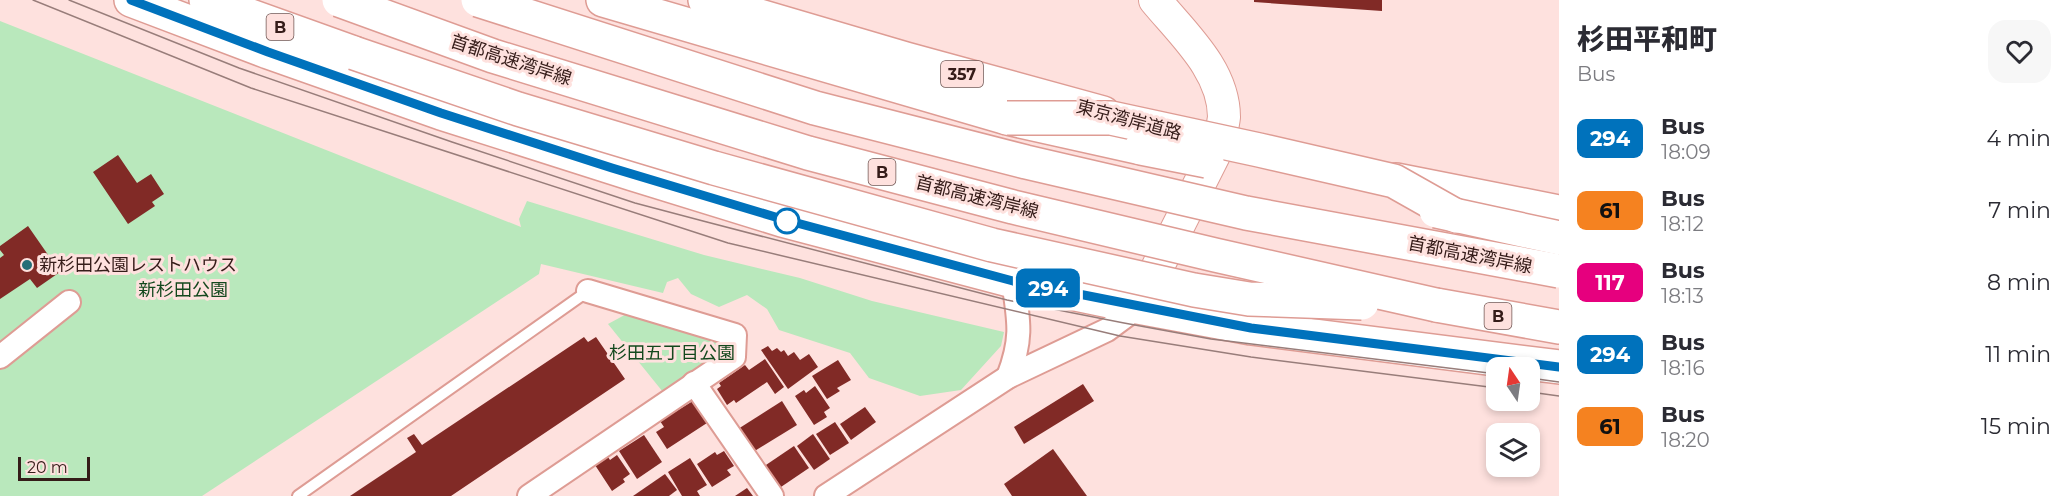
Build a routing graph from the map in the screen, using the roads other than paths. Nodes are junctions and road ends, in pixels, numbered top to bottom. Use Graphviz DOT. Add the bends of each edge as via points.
graph roads {
  1 [pos="131,0"];
  2 [pos="206,0"];
  3 [pos="339,0"];
  4 [pos="478,0"];
  5 [pos="603,0"];
  6 [pos="705,0"];
  7 [pos="1155,0"];
  8 [pos="1219,145"];
  9 [pos="1559,212"];
  10 [pos="1559,238"];
  11 [pos="1559,271"];
  12 [pos="1013,281"];
  13 [pos="588,291"];
  14 [pos="69,302"];
  15 [pos="1436,305"];
  16 [pos="1137,307"];
  17 [pos="1559,327"];
  18 [pos="0,357"];
  19 [pos="1559,367"];
  20 [pos="1008,377"];
  21 [pos="694,383"];
  22 [pos="298,496"];
  23 [pos="529,496"];
  24 [pos="772,496"];
  25 [pos="826,496"];
  1 -- 12 [label="highway" via="441,113 622,171"];
  2 -- 15 [label="highway, B, bridge" via="518,109 992,245 1249,299"];
  3 -- 15 [label="highway, 首都高速湾岸線 / B, bridge" via="493,56 808,153 1013,207"];
  4 -- 11 [label="highway, 首都高速湾岸線, bridge" via="815,108 1026,162 1246,213"];
  5 -- 10 [label="highway, 357, bridge" via="1007,118"];
  6 -- 8 [label="highway, 東京湾岸道路 / 357"];
  7 -- 8 [label="street" via="1212,72 1224,117"];
  8 -- 9 [label="highway, 東京湾岸道路 / 357"];
  8 -- 16 [label="street"];
  12 -- 16 [label="highway"];
  12 -- 20 [label="street" via="1020,325"];
  13 -- 21 [label="street" via="735,334 734,357"];
  13 -- 22 [label="lane"];
  14 -- 18 [label="street"];
  15 -- 17 [label="highway, 首都高速湾岸線 / B"];
  16 -- 19 [label="highway" via="1251,328"];
  16 -- 20 [label="street" via="1107,330"];
  20 -- 25 [label="street"];
  21 -- 23 [label="street"];
  21 -- 24 [label="street"];
}
